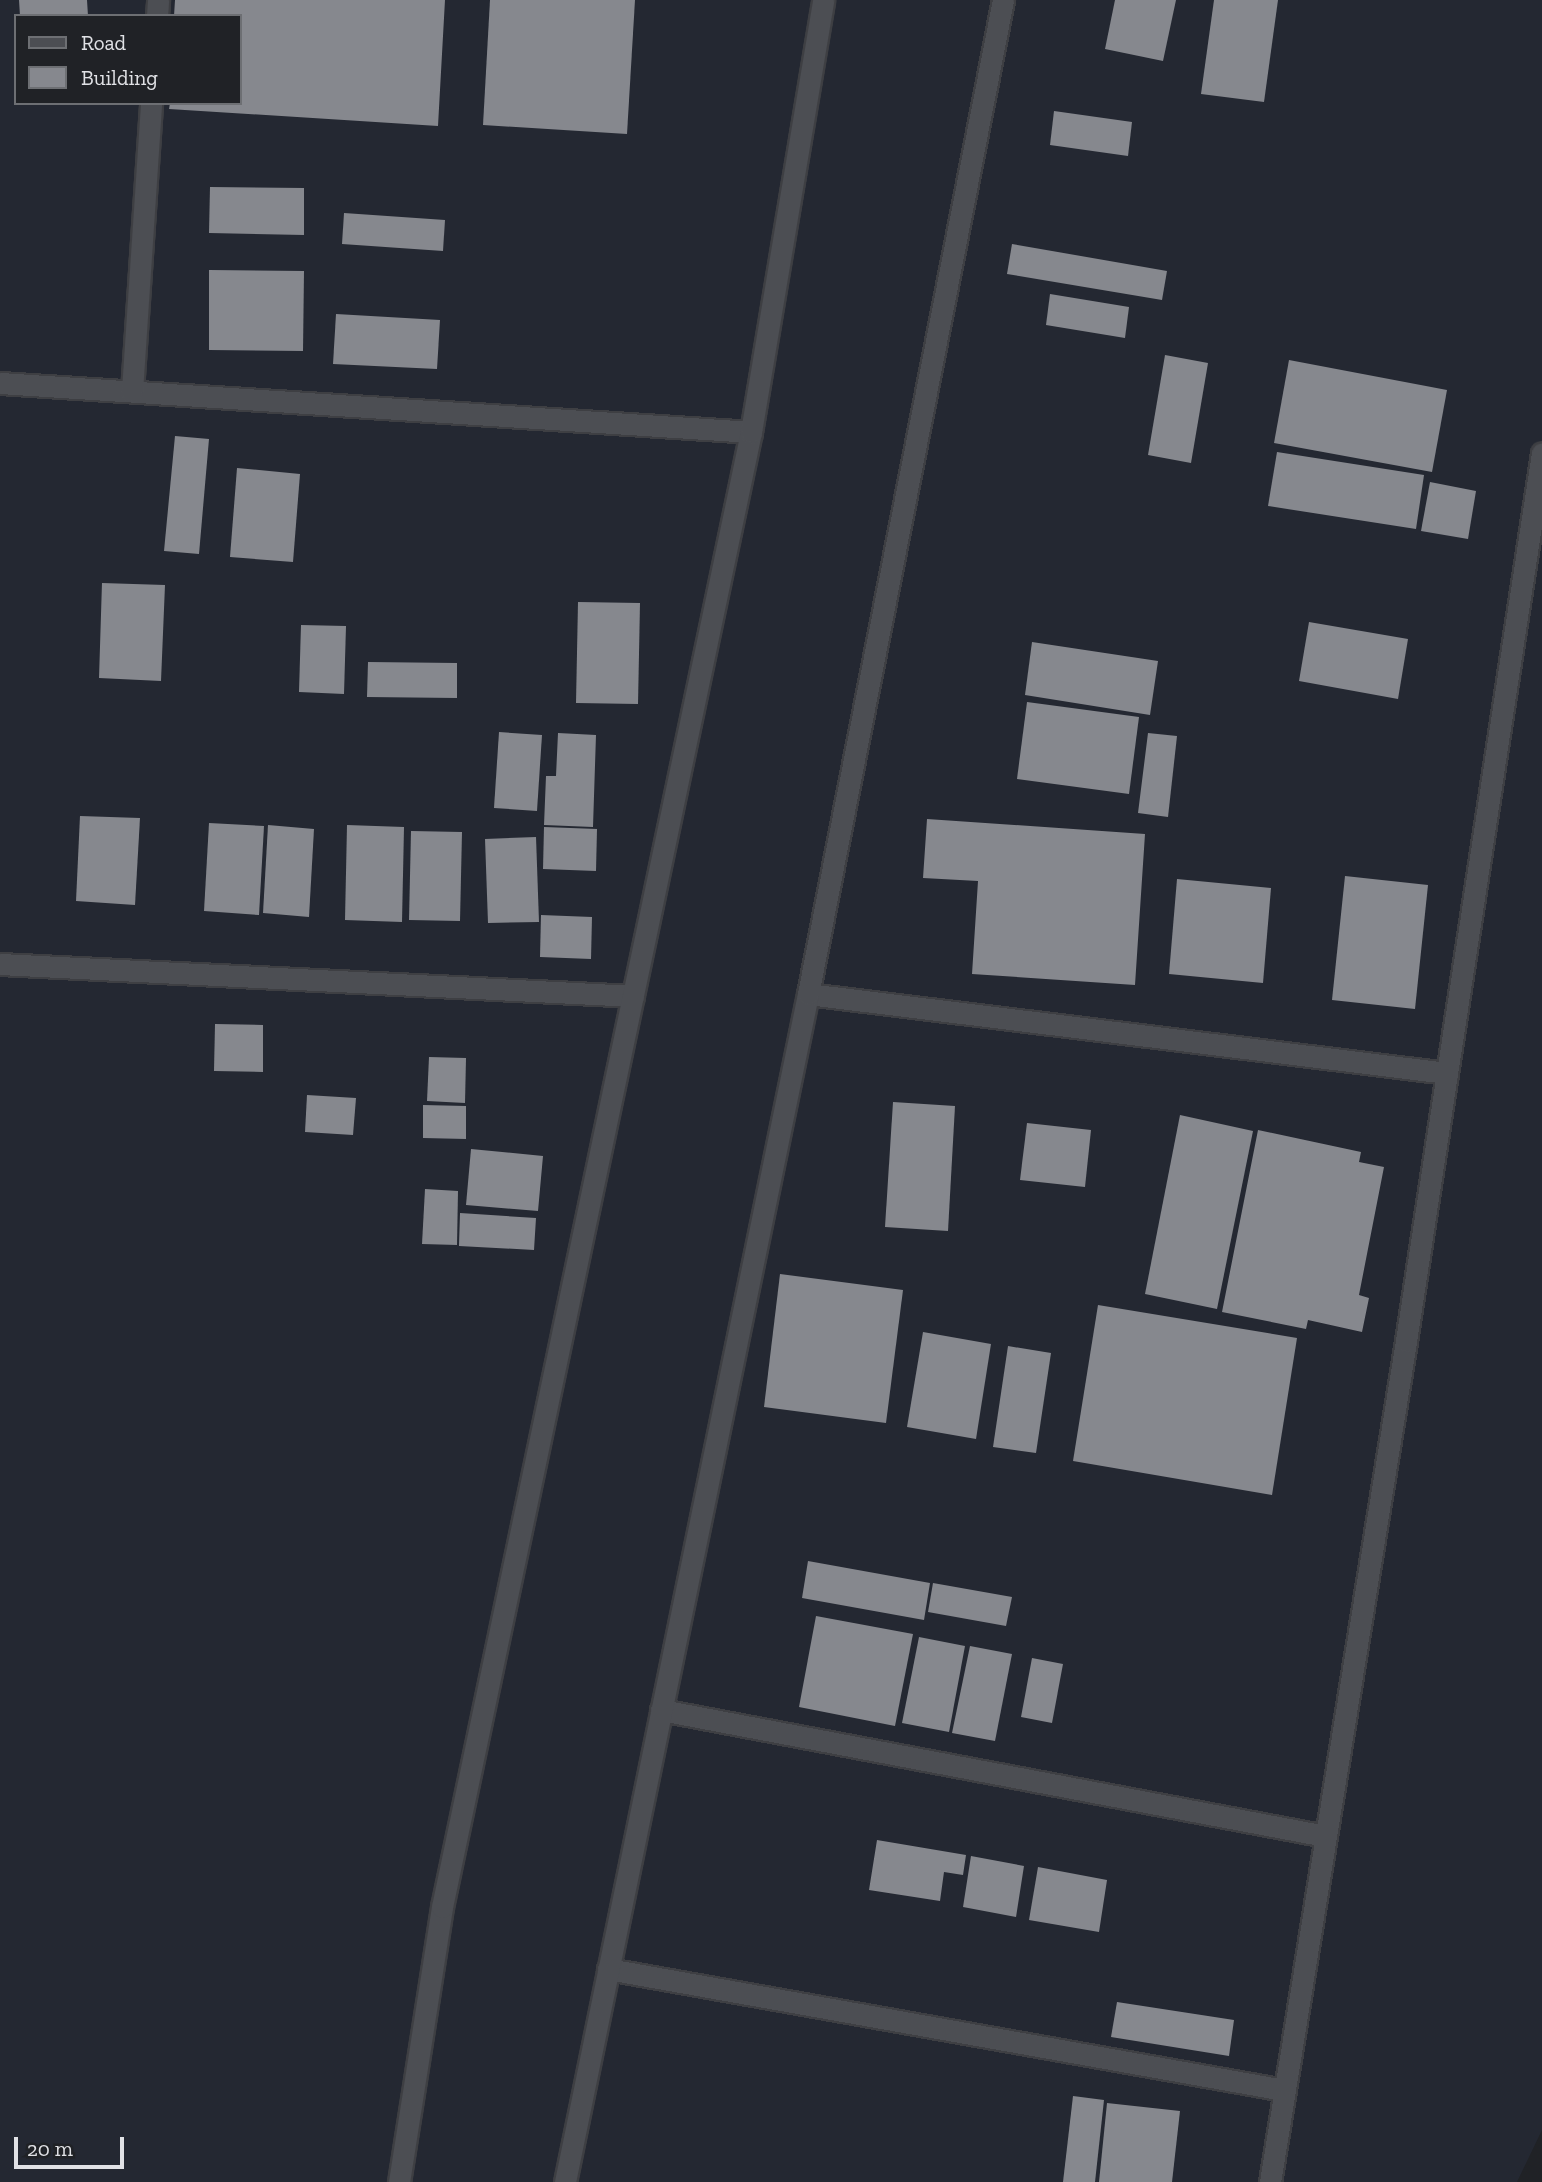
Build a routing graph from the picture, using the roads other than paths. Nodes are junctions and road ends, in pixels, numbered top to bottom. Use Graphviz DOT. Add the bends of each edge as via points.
graph roads {
  1 [pos="823,0"];
  2 [pos="1003,0"];
  3 [pos="151,105"];
  4 [pos="0,383"];
  5 [pos="132,391"];
  6 [pos="751,432"];
  7 [pos="1542,453"];
  8 [pos="0,964"];
  9 [pos="808,993"];
  10 [pos="633,996"];
  11 [pos="1447,1073"];
  12 [pos="661,1710"];
  13 [pos="1325,1836"];
  14 [pos="608,1969"];
  15 [pos="1284,2090"];
  16 [pos="399,2182"];
  17 [pos="565,2182"];
  18 [pos="1270,2182"];
  1 -- 6 [label="street"];
  2 -- 9 [label="street"];
  3 -- 5 [label="street"];
  4 -- 5 [label="street"];
  5 -- 6 [label="street"];
  6 -- 10 [label="street"];
  7 -- 11 [label="street"];
  8 -- 10 [label="street"];
  9 -- 11 [label="street"];
  9 -- 12 [label="street"];
  10 -- 16 [label="street" via="442,1907"];
  11 -- 13 [label="street"];
  12 -- 13 [label="street"];
  12 -- 14 [label="street"];
  13 -- 15 [label="street"];
  14 -- 15 [label="street"];
  14 -- 17 [label="street"];
  15 -- 18 [label="street"];
}
